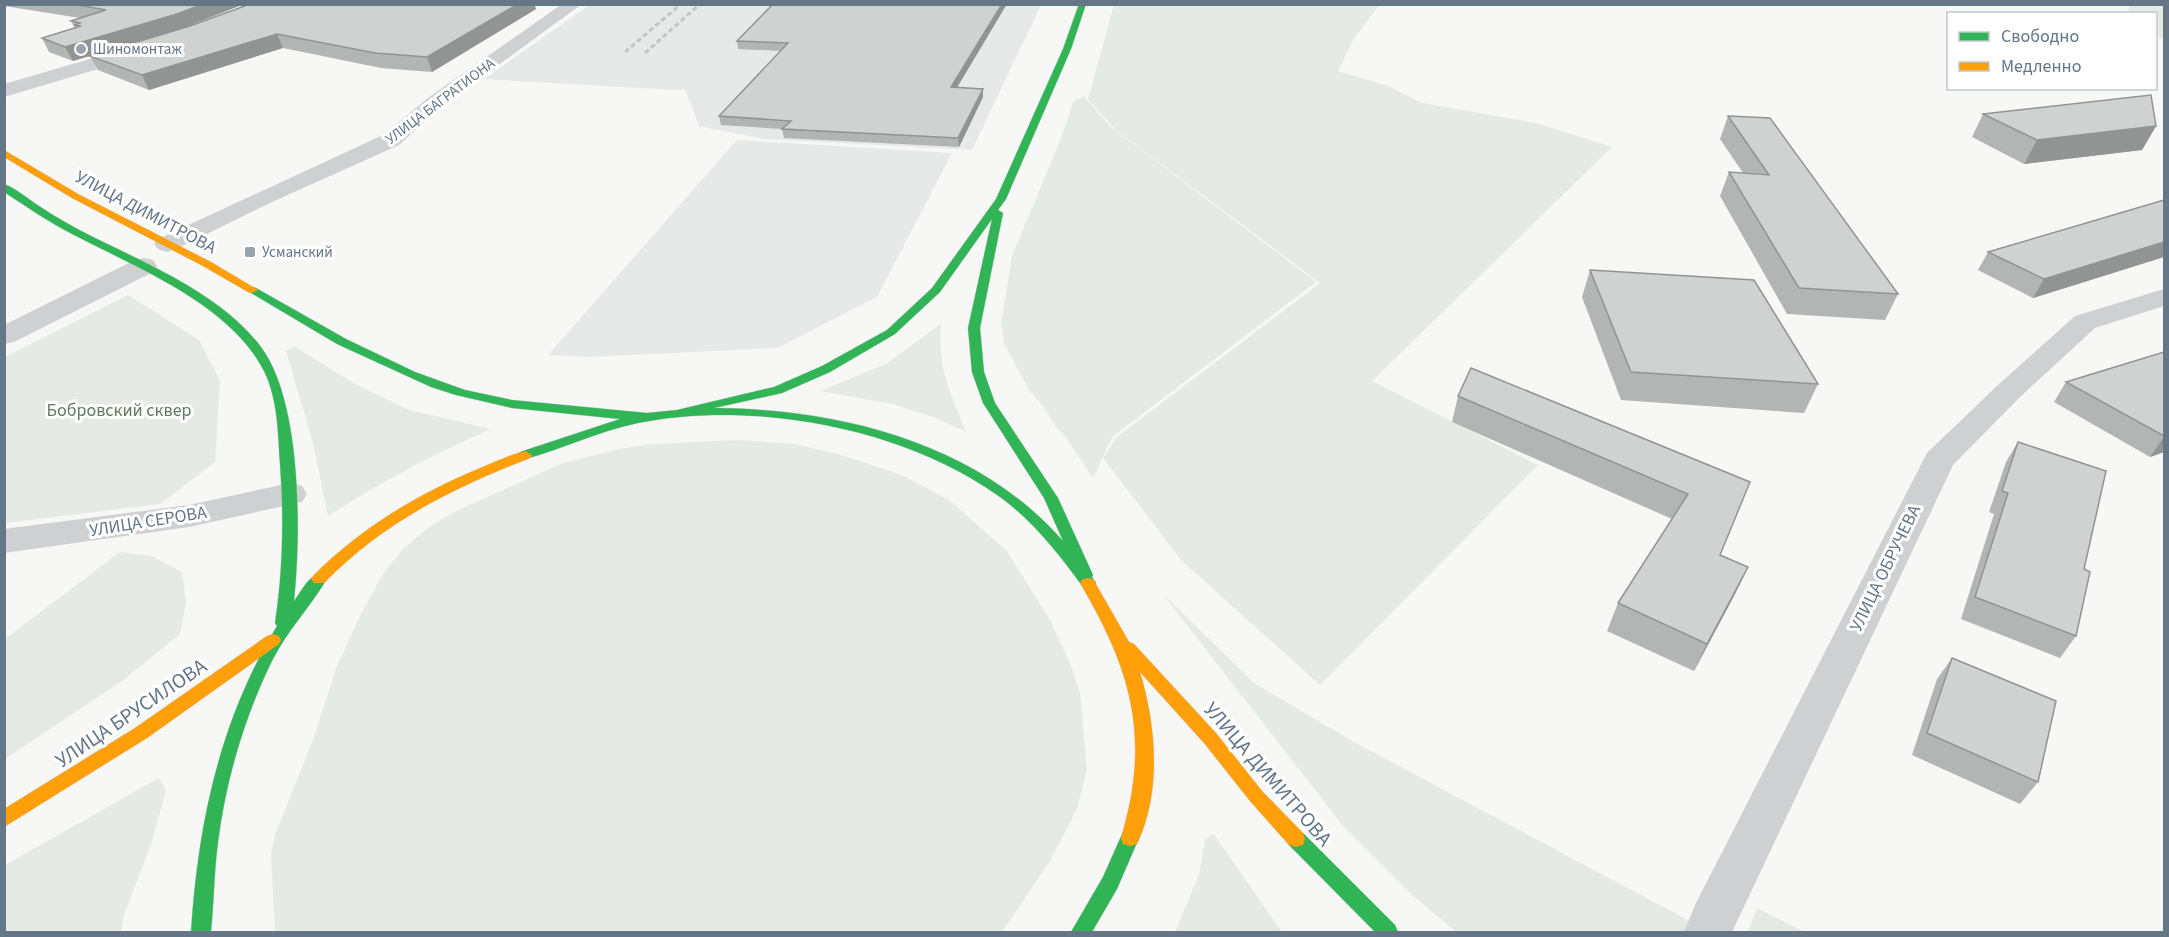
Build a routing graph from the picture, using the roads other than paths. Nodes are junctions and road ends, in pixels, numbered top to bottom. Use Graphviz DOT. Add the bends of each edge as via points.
graph roads {
  1 [pos="574,4"];
  2 [pos="1083,4"];
  3 [pos="155,45"];
  4 [pos="4,91"];
  5 [pos="4,153"];
  6 [pos="4,187"];
  7 [pos="1001,199"];
  8 [pos="167,244"];
  9 [pos="144,266"];
  10 [pos="2164,297"];
  11 [pos="4,336"];
  12 [pos="668,414"];
  13 [pos="646,417"];
  14 [pos="290,494"];
  15 [pos="4,541"];
  16 [pos="1092,587"];
  17 [pos="283,624"];
  18 [pos="277,637"];
  19 [pos="1120,639"];
  20 [pos="4,819"];
  21 [pos="201,933"];
  22 [pos="1081,933"];
  23 [pos="1388,933"];
  24 [pos="1708,933"];
  1 -- 8 [label="street, УЛИЦА БАГРАТИОНА" via="435,102 391,140"];
  2 -- 7 [label="main road"];
  3 -- 4 [label="street"];
  5 -- 8 [label="main road, УЛИЦА ДИМИТРОВА"];
  6 -- 9 [label="main road, УЛИЦА ДИМИТРОВА" via="76,233"];
  7 -- 12 [label="main road" via="936,290 891,332 826,369 778,390"];
  7 -- 16 [label="main road" via="974,328 978,372 989,403 1051,498"];
  8 -- 13 [label="main road, УЛИЦА ДИМИТРОВА" via="336,339 435,384 548,410"];
  9 -- 11 [label="street"];
  9 -- 14 [label="main road, УЛИЦА ДИМИТРОВА" via="235,325 268,364 284,427"];
  10 -- 24 [label="street, УЛИЦА ОБРУЧЕВА" via="2085,322 1939,460"];
  12 -- 13 [label="main road, УЛИЦА ДИМИТРОВА"];
  12 -- 16 [label="main road, УЛИЦА ДИМИТРОВА" via="731,413 822,422 915,447 969,472 1017,503 1041,524"];
  13 -- 17 [label="main road, УЛИЦА ДИМИТРОВА" via="562,441 434,492 345,553"];
  14 -- 15 [label="street, УЛИЦА СЕРОВА" via="189,516"];
  14 -- 17 [label="main road, УЛИЦА ДИМИТРОВА" via="293,549"];
  16 -- 19 [label="main road, УЛИЦА ДИМИТРОВА"];
  17 -- 18 [label="main road, УЛИЦА ДИМИТРОВА"];
  18 -- 20 [label="main road, УЛИЦА БРУСИЛОВА" via="94,766"];
  18 -- 21 [label="main road, УЛИЦА ДИМИТРОВА" via="242,712 225,763 204,874"];
  19 -- 22 [label="main road, УЛИЦА ДИМИТРОВА" via="1144,715 1144,789 1128,840 1101,903"];
  19 -- 23 [label="main road, УЛИЦА ДИМИТРОВА" via="1210,738 1256,796"];
}
